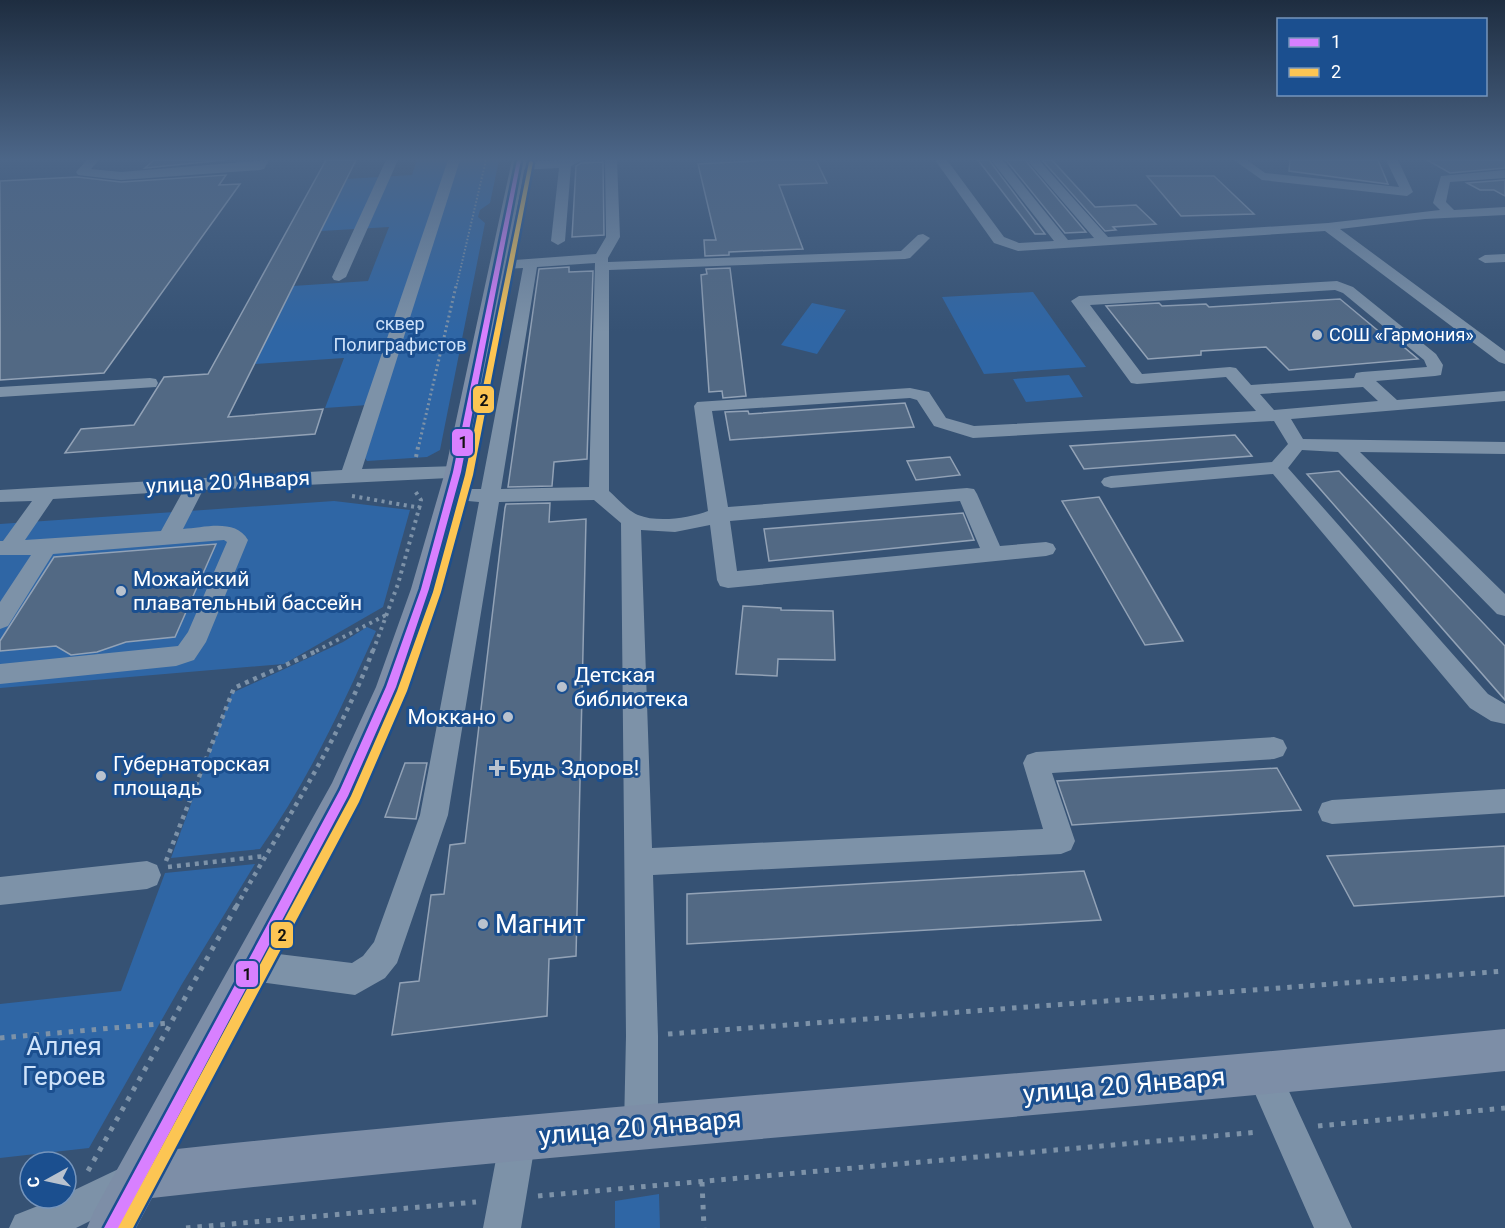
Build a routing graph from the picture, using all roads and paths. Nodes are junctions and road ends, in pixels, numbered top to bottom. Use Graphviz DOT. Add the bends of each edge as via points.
graph roads {
  1 [pos="366,217"];
  2 [pos="435,217"];
  3 [pos="472,217"];
  4 [pos="508,217"];
  5 [pos="562,217"];
  6 [pos="613,217"];
  7 [pos="983,217"];
  8 [pos="1043,217"];
  9 [pos="1083,217"];
  10 [pos="1419,217"];
  11 [pos="1328,227"];
  12 [pos="923,238"];
  13 [pos="558,241"];
  14 [pos="1105,242"];
  15 [pos="1065,244"];
  16 [pos="1505,258"];
  17 [pos="1485,259"];
  18 [pos="601,262"];
  19 [pos="531,263"];
  20 [pos="500,265"];
  21 [pos="339,277"];
  22 [pos="1505,359"];
  23 [pos="1367,382"];
  24 [pos="150,383"];
  25 [pos="1247,390"];
  26 [pos="0,392"];
  27 [pos="1505,396"];
  28 [pos="1393,406"];
  29 [pos="1275,415"];
  30 [pos="1297,444"];
  31 [pos="1343,446"];
  32 [pos="1505,448"];
  33 [pos="414,464"];
  34 [pos="1278,468"];
  35 [pos="457,472"];
  36 [pos="350,476"];
  37 [pos="1111,482"];
  38 [pos="196,484"];
  39 [pos="409,486"];
  40 [pos="47,493"];
  41 [pos="599,493"];
  42 [pos="0,496"];
  43 [pos="489,496"];
  44 [pos="719,515"];
  45 [pos="631,521"];
  46 [pos="168,538"];
  47 [pos="5,547"];
  48 [pos="47,547"];
  49 [pos="1046,549"];
  50 [pos="993,554"];
  51 [pos="1505,608"];
  52 [pos="386,615"];
  53 [pos="0,620"];
  54 [pos="0,674"];
  55 [pos="1505,714"];
  56 [pos="1274,747"];
  57 [pos="1505,801"];
  58 [pos="1332,812"];
  59 [pos="266,856"];
  60 [pos="638,862"];
  61 [pos="147,875"];
  62 [pos="0,891"];
  63 [pos="253,966"];
  64 [pos="1505,971"];
  65 [pos="169,1023"];
  66 [pos="642,1036"];
  67 [pos="0,1038"];
  68 [pos="1505,1050"];
  69 [pos="1263,1072"];
  70 [pos="1505,1108"];
  71 [pos="641,1126"];
  72 [pos="1288,1129"];
  73 [pos="518,1138"];
  74 [pos="85,1174"];
  75 [pos="141,1176"];
  76 [pos="702,1182"];
  77 [pos="504,1214"];
  78 [pos="28,1228"];
  79 [pos="111,1228"];
  80 [pos="186,1228"];
  81 [pos="704,1228"];
  82 [pos="1333,1228"];
  1 -- 21 [label="street"];
  2 -- 36 [label="street"];
  3 -- 33 [label="path"];
  4 -- 20 [label="main road"];
  5 -- 13 [label="street"];
  6 -- 18 [label="street" via="614,237"];
  7 -- 15 [label="street" via="999,240 1018,247"];
  8 -- 15 [label="street"];
  9 -- 14 [label="street"];
  10 -- 11 [label="street"];
  11 -- 14 [label="street"];
  11 -- 22 [label="street"];
  12 -- 18 [label="street" via="905,255"];
  14 -- 15 [label="street"];
  16 -- 17 [label="street"];
  18 -- 19 [label="street"];
  18 -- 41 [label="street"];
  19 -- 20 [label="street"];
  19 -- 43 [label="street"];
  20 -- 35 [label="main road"];
  23 -- 25 [label="street"];
  23 -- 25 [label="street" via="1362,377 1435,371 1435,365 1385,320 1337,285 1079,301 1137,379 1230,372"];
  23 -- 28 [label="street"];
  24 -- 26 [label="street"];
  25 -- 29 [label="street"];
  27 -- 28 [label="street"];
  28 -- 29 [label="street"];
  29 -- 30 [label="street"];
  29 -- 44 [label="street" via="973,432 940,422 923,396 910,393 703,406"];
  30 -- 31 [label="street"];
  30 -- 34 [label="street"];
  31 -- 32 [label="street"];
  31 -- 51 [label="street"];
  34 -- 37 [label="street"];
  34 -- 55 [label="street" via="1479,701"];
  35 -- 36 [label="street, улица 20 Января"];
  35 -- 43 [label="street" via="464,495"];
  35 -- 63 [label="main road" via="425,589 372,734"];
  36 -- 38 [label="street, улица 20 Января"];
  38 -- 40 [label="street, улица 20 Января"];
  38 -- 46 [label="street"];
  39 -- 52 [label="path" via="421,500"];
  40 -- 42 [label="street, улица 20 Января"];
  40 -- 47 [label="street"];
  41 -- 43 [label="street"];
  41 -- 45 [label="street"];
  43 -- 63 [label="street" via="434,815 386,952 374,968 355,979"];
  44 -- 45 [label="street" via="692,524 660,526"];
  44 -- 50 [label="street" via="967,494"];
  44 -- 50 [label="street" via="728,580"];
  45 -- 60 [label="street"];
  46 -- 48 [label="street"];
  46 -- 54 [label="street" via="228,533 238,540 198,636 186,653"];
  47 -- 48 [label="street"];
  48 -- 53 [label="street"];
  49 -- 50 [label="street"];
  52 -- 59 [label="path" via="365,671"];
  52 -- 59 [label="path" via="291,664 234,688 164,867"];
  56 -- 60 [label="street" via="1036,763 1061,841"];
  57 -- 58 [label="street"];
  59 -- 65 [label="path"];
  60 -- 66 [label="street"];
  61 -- 62 [label="street"];
  63 -- 75 [label="main road"];
  64 -- 66 [label="path"];
  65 -- 67 [label="path"];
  65 -- 74 [label="path"];
  66 -- 71 [label="street"];
  68 -- 69 [label="main road, улица 20 Января"];
  69 -- 71 [label="main road, улица 20 Января"];
  69 -- 72 [label="street"];
  70 -- 72 [label="path"];
  71 -- 73 [label="main road, улица 20 Января"];
  72 -- 76 [label="path"];
  72 -- 82 [label="street"];
  73 -- 75 [label="main road, улица 20 Января"];
  73 -- 77 [label="street"];
  75 -- 78 [label="street, улица 20 Января"];
  75 -- 79 [label="main road"];
  76 -- 77 [label="path"];
  76 -- 81 [label="path"];
  77 -- 80 [label="path"];
}
